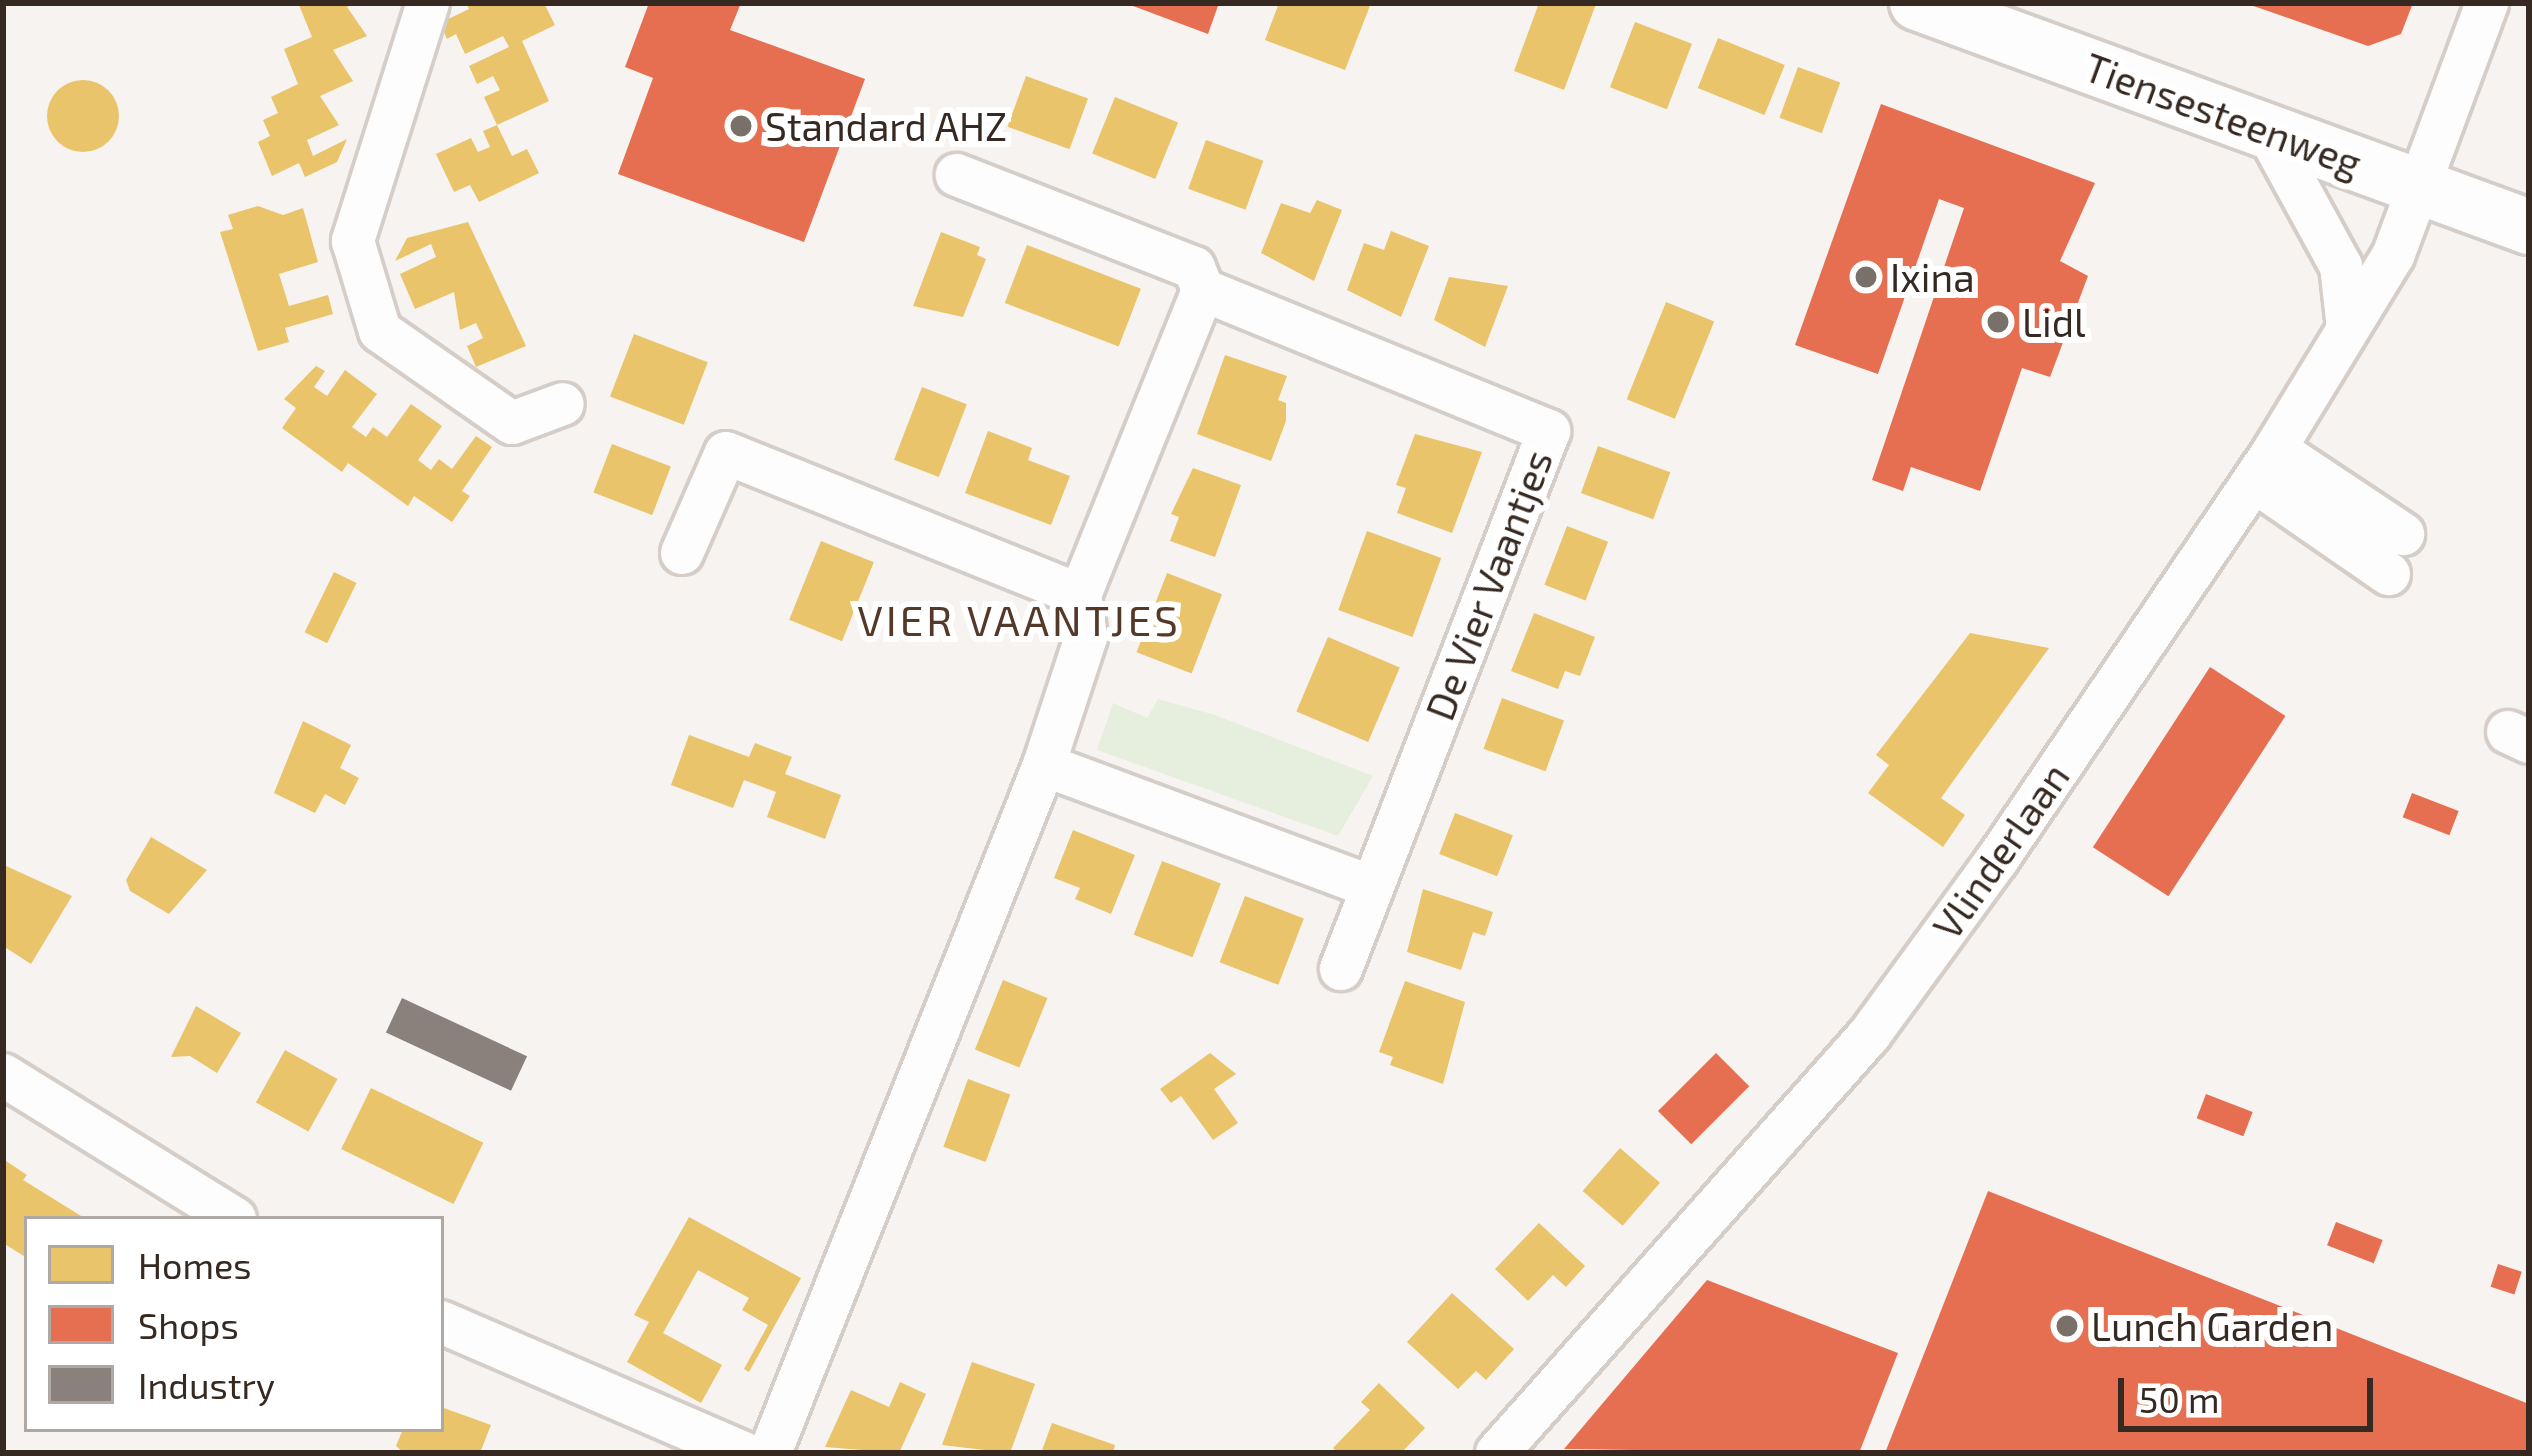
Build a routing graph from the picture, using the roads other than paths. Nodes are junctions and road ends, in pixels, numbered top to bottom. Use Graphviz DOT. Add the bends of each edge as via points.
graph roads {
  1 [pos="428,3"];
  2 [pos="1917,3"];
  3 [pos="2487,3"];
  4 [pos="2267,131"];
  5 [pos="957,175"];
  6 [pos="2421,188"];
  7 [pos="2529,226"];
  8 [pos="1203,290"];
  9 [pos="2348,328"];
  10 [pos="563,404"];
  11 [pos="2264,465"];
  12 [pos="682,553"];
  13 [pos="2396,554"];
  14 [pos="1080,595"];
  15 [pos="1044,765"];
  16 [pos="1372,887"];
  17 [pos="1340,969"];
  18 [pos="3,1075"];
  19 [pos="230,1216"];
  20 [pos="444,1323"];
  21 [pos="744,1453"];
  22 [pos="770,1453"];
  23 [pos="1497,1453"];
  1 -- 10 [label="street" via="353,241 380,331 512,423"];
  2 -- 4 [label="main road, Tiensesteenweg"];
  3 -- 6 [label="street, Vlinderlaan"];
  4 -- 6 [label="main road, Tiensesteenweg"];
  4 -- 9 [label="street" via="2341,266"];
  5 -- 8 [label="street, De Vier Vaantjes" via="1194,268"];
  6 -- 7 [label="main road, Tiensesteenweg"];
  6 -- 9 [label="street, Vlinderlaan" via="2393,256"];
  8 -- 14 [label="street"];
  8 -- 16 [label="street, De Vier Vaantjes" via="1550,431"];
  9 -- 11 [label="street, Vlinderlaan"];
  11 -- 13 [label="street"];
  11 -- 23 [label="street, Vlinderlaan" via="1870,1034"];
  12 -- 14 [label="street" via="726,454"];
  14 -- 15 [label="street" via="1086,637"];
  15 -- 16 [label="street"];
  15 -- 22 [label="street"];
  16 -- 17 [label="street, De Vier Vaantjes"];
  18 -- 19 [label="street"];
  20 -- 21 [label="street"];
}
